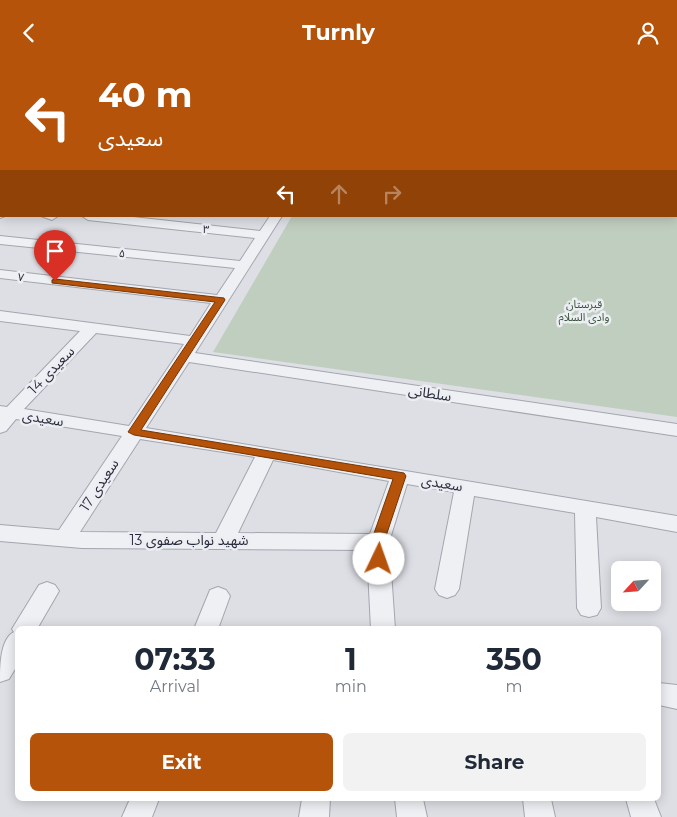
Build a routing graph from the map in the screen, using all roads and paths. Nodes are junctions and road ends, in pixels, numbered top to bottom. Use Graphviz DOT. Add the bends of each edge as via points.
graph roads {
  1 [pos="97,217"];
  2 [pos="275,217"];
  3 [pos="263,235"];
  4 [pos="0,240"];
  5 [pos="243,265"];
  6 [pos="0,274"];
  7 [pos="220,300"];
  8 [pos="0,316"];
  9 [pos="92,328"];
  10 [pos="194,341"];
  11 [pos="184,356"];
  12 [pos="4,417"];
  13 [pos="677,430"];
  14 [pos="134,432"];
  15 [pos="266,453"];
  16 [pos="400,476"];
  17 [pos="465,487"];
  18 [pos="585,507"];
  19 [pos="677,523"];
  20 [pos="0,533"];
  21 [pos="65,538"];
  22 [pos="223,541"];
  23 [pos="378,542"];
  24 [pos="447,589"];
  25 [pos="47,591"];
  26 [pos="218,596"];
  27 [pos="589,608"];
  28 [pos="26,626"];
  29 [pos="207,626"];
  30 [pos="383,626"];
  31 [pos="15,646"];
  32 [pos="0,671"];
  33 [pos="661,694"];
  34 [pos="677,697"];
  35 [pos="143,801"];
  36 [pos="316,801"];
  37 [pos="409,801"];
  38 [pos="537,801"];
  39 [pos="641,801"];
  40 [pos="137,817"];
  41 [pos="314,817"];
  42 [pos="412,817"];
  43 [pos="540,817"];
  44 [pos="646,817"];
  1 -- 3 [label="street, ۳"];
  2 -- 3 [label="street"];
  3 -- 5 [label="street"];
  4 -- 5 [label="street, ۵"];
  5 -- 7 [label="street"];
  6 -- 7 [label="street, ۷"];
  7 -- 10 [label="street"];
  8 -- 9 [label="street"];
  9 -- 10 [label="street"];
  9 -- 12 [label="street, سعیدی 14"];
  10 -- 11 [label="street"];
  11 -- 13 [label="street, سلطانی"];
  11 -- 14 [label="street"];
  12 -- 14 [label="street, سعیدی"];
  14 -- 15 [label="street, سعیدی"];
  14 -- 21 [label="street, سعیدی 17"];
  15 -- 16 [label="street, سعیدی"];
  15 -- 22 [label="street"];
  16 -- 17 [label="street, سعیدی"];
  16 -- 23 [label="street"];
  17 -- 18 [label="street, سعیدی"];
  17 -- 24 [label="street"];
  18 -- 19 [label="street, سعیدی"];
  18 -- 27 [label="street"];
  20 -- 21 [label="street, شهید نواب صفوی 13"];
  21 -- 22 [label="street, شهید نواب صفوی 13"];
  22 -- 23 [label="street, شهید نواب صفوی 13"];
  23 -- 30 [label="street"];
  25 -- 28 [label="street"];
  26 -- 29 [label="street"];
  31 -- 32 [label="street"];
  33 -- 34 [label="street"];
  35 -- 40 [label="street"];
  36 -- 41 [label="street"];
  37 -- 42 [label="street"];
  38 -- 43 [label="street"];
  39 -- 44 [label="street"];
}
